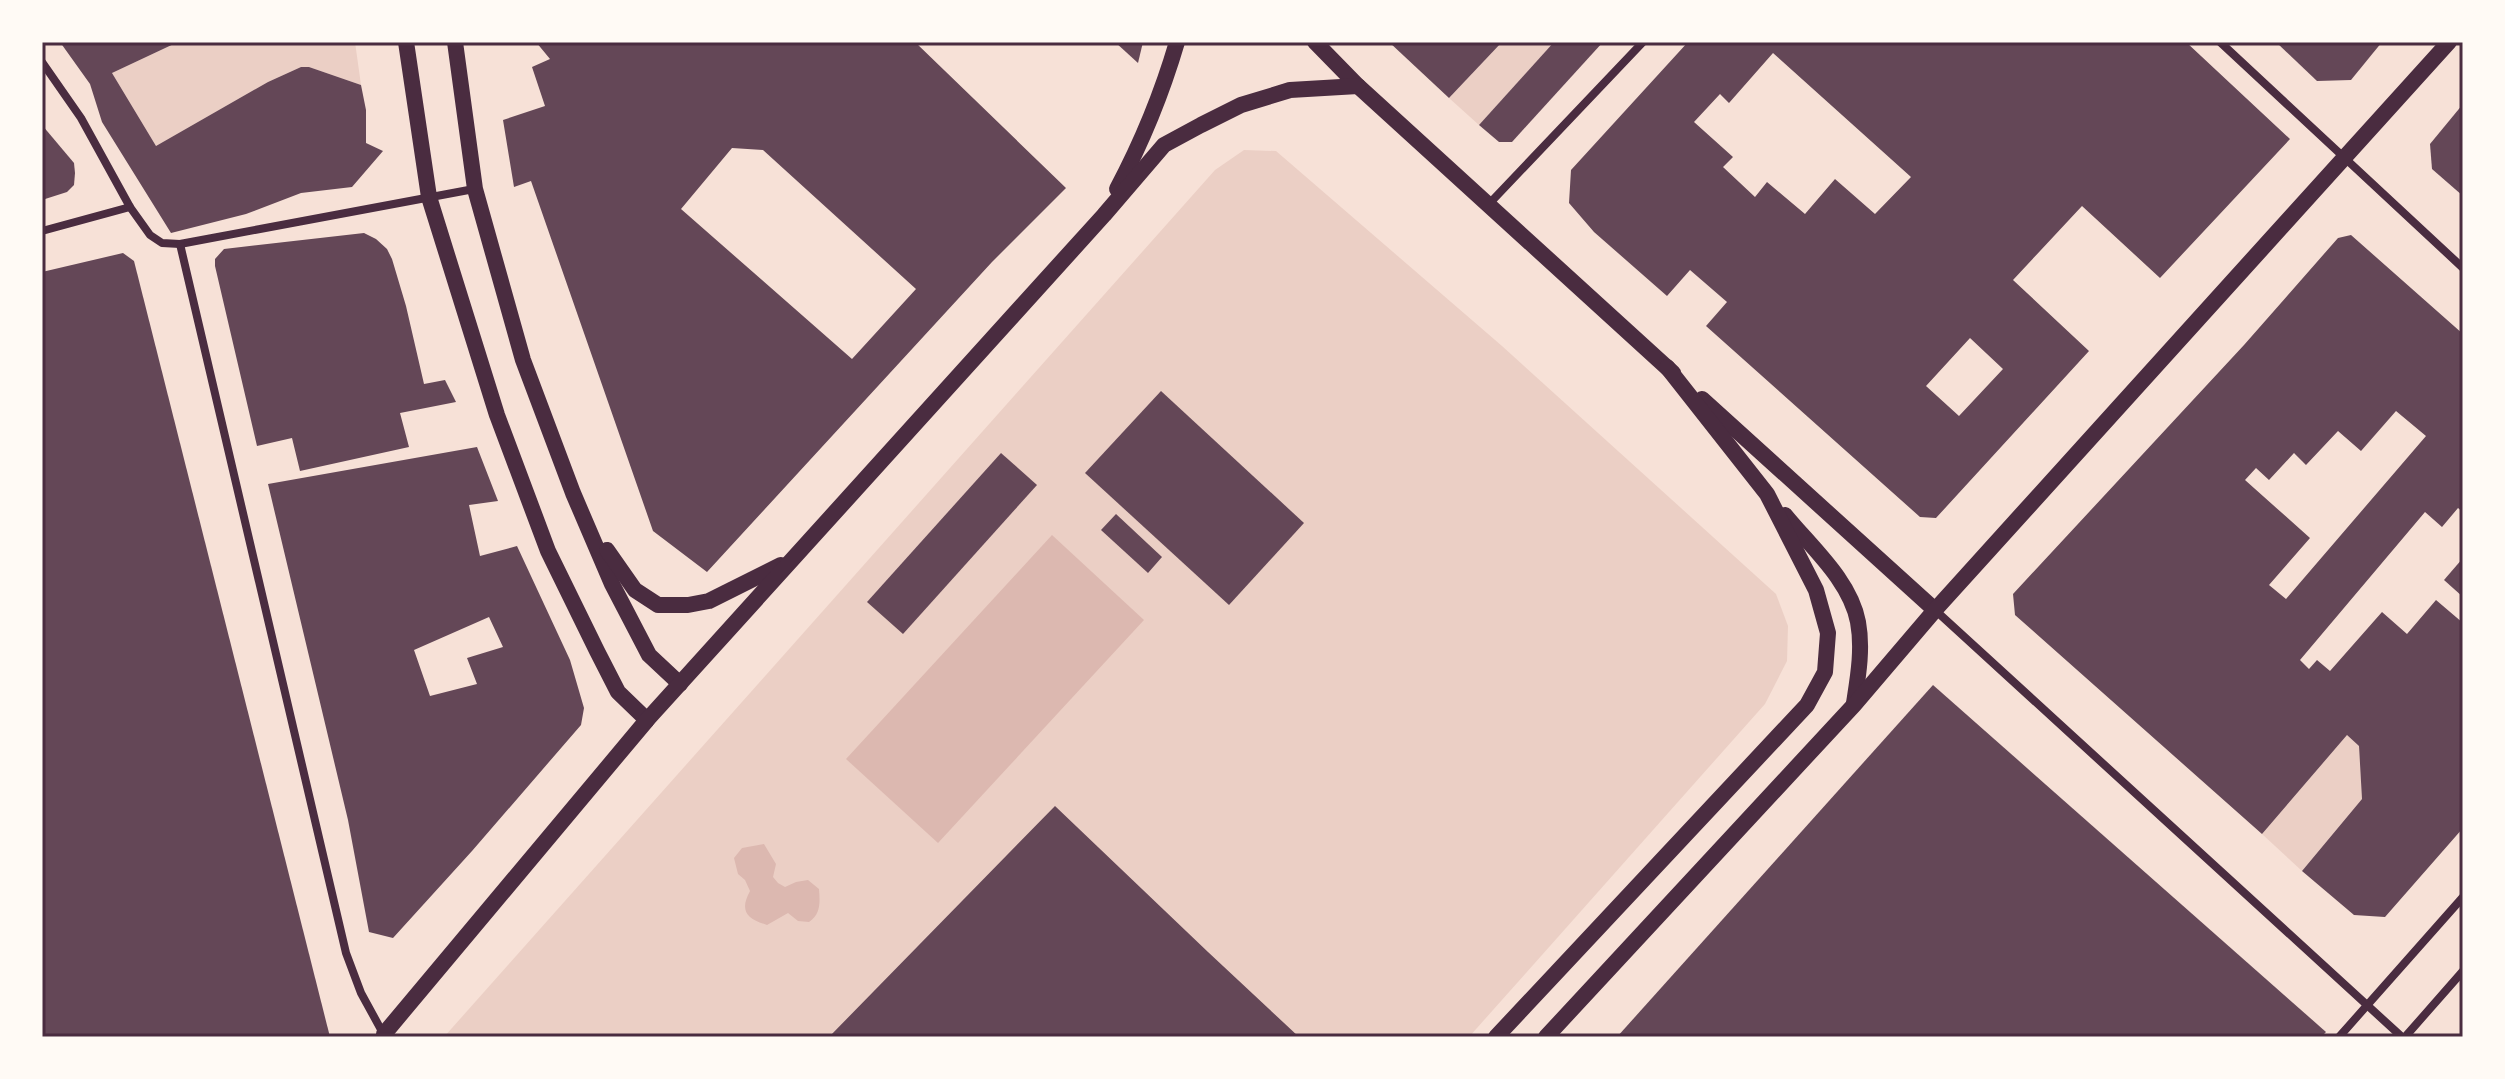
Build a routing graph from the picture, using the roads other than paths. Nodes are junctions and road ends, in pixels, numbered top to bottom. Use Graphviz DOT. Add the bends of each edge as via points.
graph roads {
  1 [pos="406,42"];
  2 [pos="455,42"];
  3 [pos="1177,42"];
  4 [pos="1315,42"];
  5 [pos="1643,42"];
  6 [pos="2220,42"];
  7 [pos="2449,42"];
  8 [pos="42,62"];
  9 [pos="1358,86"];
  10 [pos="2345,159"];
  11 [pos="475,189"];
  12 [pos="429,197"];
  13 [pos="1488,205"];
  14 [pos="130,207"];
  15 [pos="1104,215"];
  16 [pos="42,231"];
  17 [pos="180,244"];
  18 [pos="2463,268"];
  19 [pos="1667,367"];
  20 [pos="573,493"];
  21 [pos="1767,494"];
  22 [pos="790,561"];
  23 [pos="1935,610"];
  24 [pos="680,684"];
  25 [pos="1854,705"];
  26 [pos="647,720"];
  27 [pos="2463,897"];
  28 [pos="2463,971"];
  29 [pos="2367,1005"];
  30 [pos="383,1036"];
  31 [pos="1496,1037"];
  32 [pos="1546,1037"];
  33 [pos="2339,1037"];
  34 [pos="2403,1037"];
  1 -- 12 [label="main road"];
  2 -- 11 [label="main road"];
  3 -- 15 [label="main road" via="1137,151"];
  4 -- 9 [label="main road"];
  5 -- 13 [label="street"];
  6 -- 10 [label="street"];
  7 -- 10 [label="main road"];
  8 -- 14 [label="street" via="81,118"];
  9 -- 13 [label="main road"];
  9 -- 15 [label="main road" via="1290,90 1201,125 1164,145"];
  10 -- 18 [label="street"];
  10 -- 23 [label="main road"];
  11 -- 12 [label="street"];
  11 -- 20 [label="main road" via="523,360"];
  12 -- 17 [label="street"];
  12 -- 26 [label="main road" via="497,415 548,551 618,692"];
  13 -- 19 [label="main road"];
  14 -- 16 [label="street"];
  14 -- 17 [label="street" via="150,235 162,243"];
  15 -- 22 [label="main road"];
  17 -- 30 [label="street" via="346,953"];
  19 -- 21 [label="main road"];
  19 -- 23 [label="main road"];
  20 -- 22 [label="main road" via="616,565 635,590 658,605 709,601"];
  20 -- 24 [label="main road" via="649,655"];
  21 -- 25 [label="main road" via="1846,588 1858,622"];
  21 -- 31 [label="main road" via="1816,590 1828,633 1825,672 1807,705"];
  22 -- 24 [label="main road"];
  23 -- 25 [label="main road"];
  23 -- 29 [label="street"];
  24 -- 26 [label="main road"];
  25 -- 32 [label="main road"];
  26 -- 30 [label="main road"];
  27 -- 29 [label="street"];
  28 -- 34 [label="street"];
  29 -- 33 [label="street"];
  29 -- 34 [label="street"];
}
